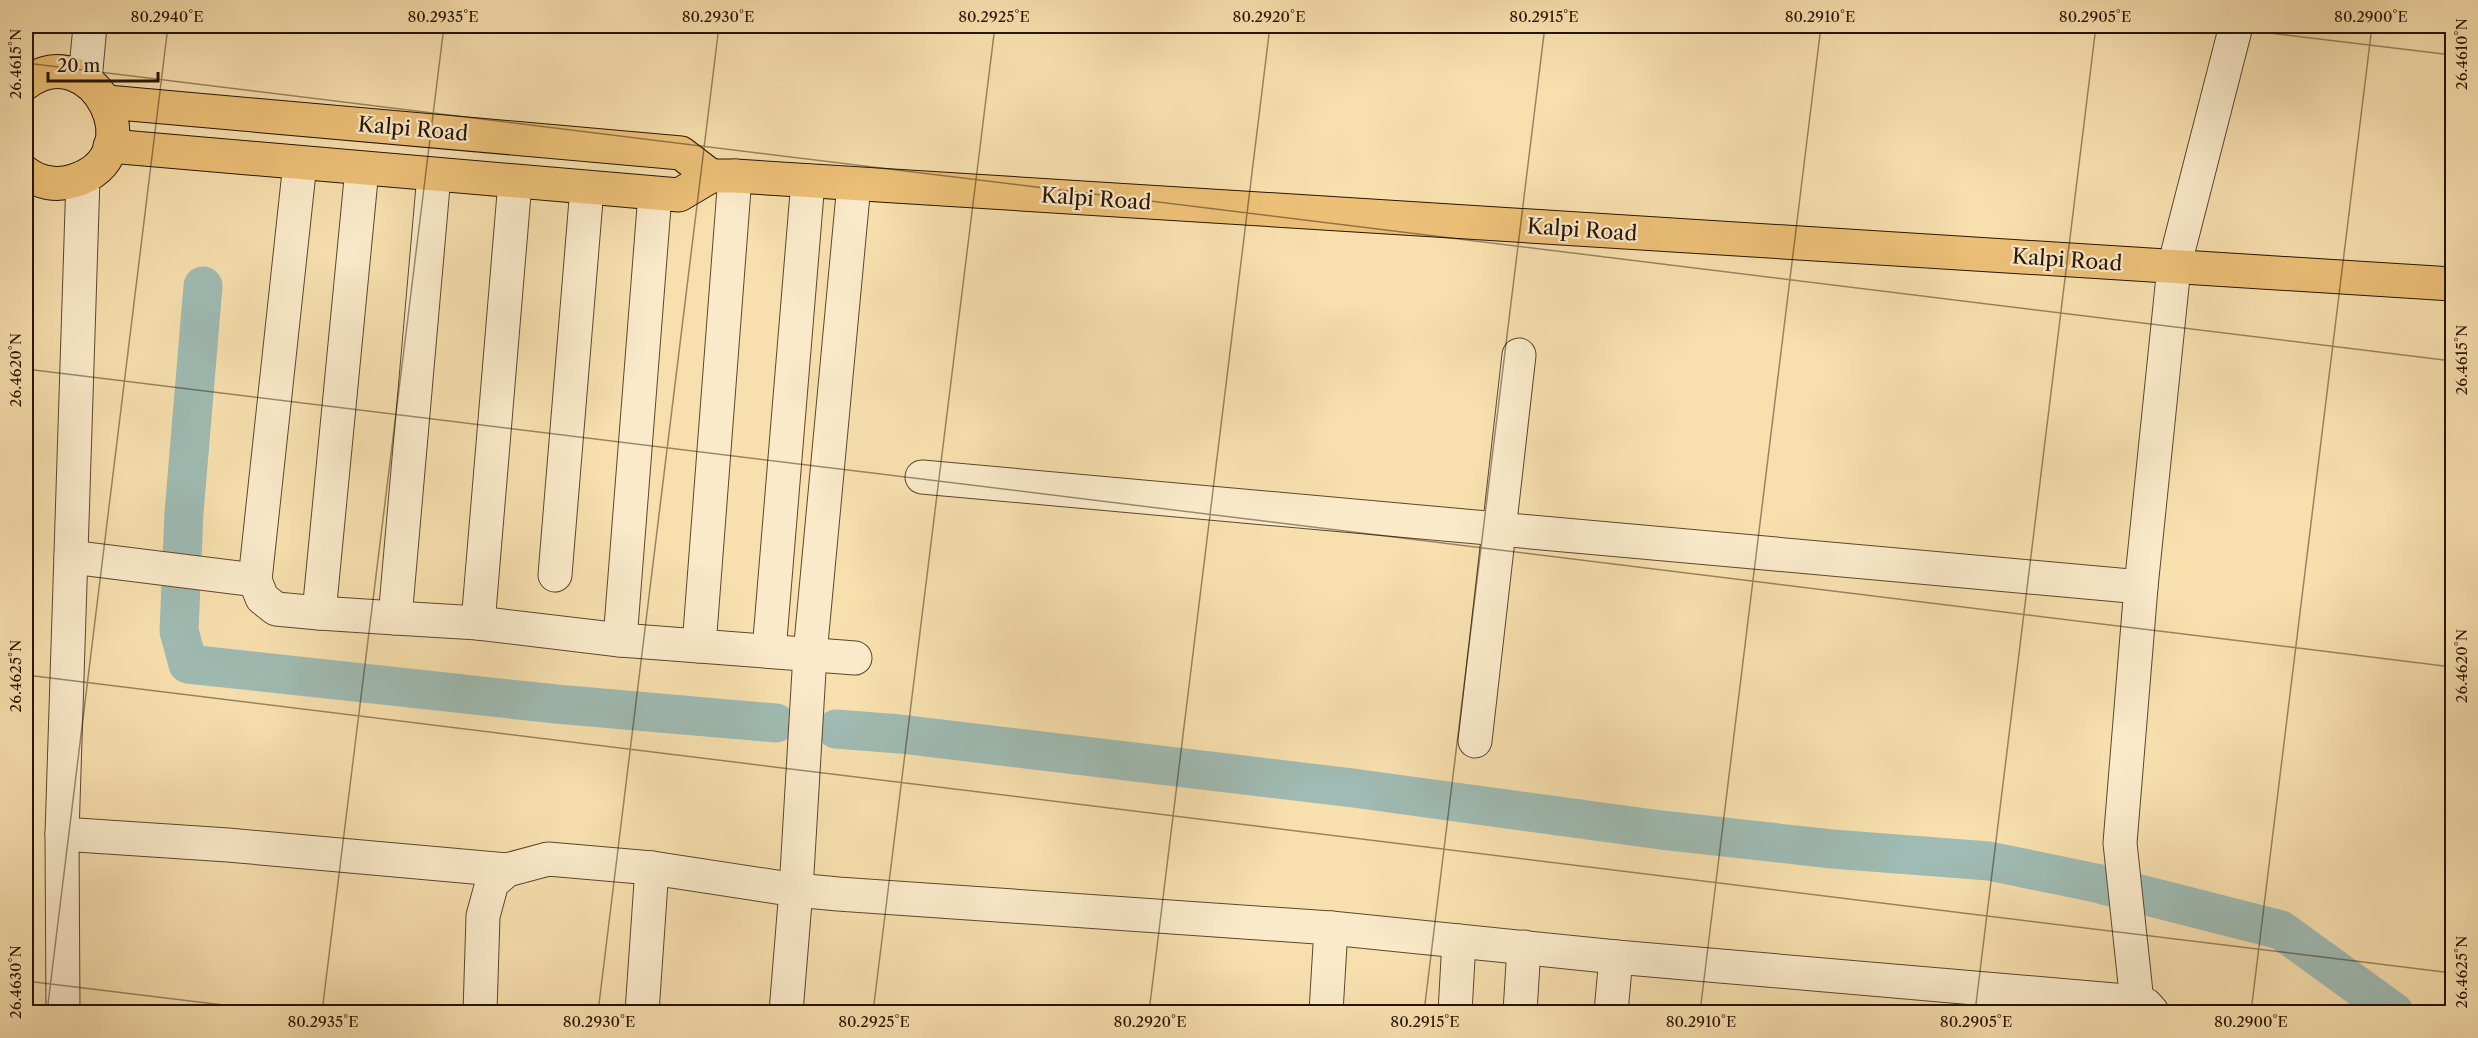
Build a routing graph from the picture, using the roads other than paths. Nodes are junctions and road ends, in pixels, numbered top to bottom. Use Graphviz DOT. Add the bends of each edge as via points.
graph roads {
  1 [pos="90,26"];
  2 [pos="2236,26"];
  3 [pos="26,82"];
  4 [pos="96,91"];
  5 [pos="110,146"];
  6 [pos="300,163"];
  7 [pos="362,169"];
  8 [pos="26,173"];
  9 [pos="434,175"];
  10 [pos="723,176"];
  11 [pos="83,178"];
  12 [pos="808,181"];
  13 [pos="515,182"];
  14 [pos="854,184"];
  15 [pos="587,188"];
  16 [pos="656,194"];
  17 [pos="2174,267"];
  18 [pos="2452,284"];
  19 [pos="1519,355"];
  20 [pos="922,477"];
  21 [pos="1498,529"];
  22 [pos="71,557"];
  23 [pos="555,575"];
  24 [pos="255,580"];
  25 [pos="2141,587"];
  26 [pos="319,613"];
  27 [pos="395,618"];
  28 [pos="478,623"];
  29 [pos="620,640"];
  30 [pos="699,646"];
  31 [pos="770,651"];
  32 [pos="810,654"];
  33 [pos="855,658"];
  34 [pos="1475,741"];
  35 [pos="62,834"];
  36 [pos="652,868"];
  37 [pos="507,870"];
  38 [pos="796,890"];
  39 [pos="1331,928"];
  40 [pos="1459,941"];
  41 [pos="1524,947"];
  42 [pos="1616,957"];
  43 [pos="2144,1007"];
  44 [pos="63,1012"];
  45 [pos="480,1012"];
  46 [pos="642,1012"];
  47 [pos="786,1012"];
  48 [pos="1326,1012"];
  49 [pos="1455,1012"];
  50 [pos="1520,1012"];
  51 [pos="1611,1012"];
  1 -- 4 [label="street"];
  2 -- 17 [label="street"];
  3 -- 4 [label="main road, Kalpi Road" via="57,72 72,74"];
  4 -- 5 [label="main road" via="113,131"];
  4 -- 10 [label="main road, Kalpi Road" via="681,153"];
  5 -- 6 [label="main road, Kalpi Road"];
  5 -- 11 [label="main road" via="105,159"];
  6 -- 7 [label="main road, Kalpi Road"];
  6 -- 24 [label="street"];
  7 -- 9 [label="main road, Kalpi Road"];
  7 -- 26 [label="street"];
  8 -- 11 [label="main road" via="57,184"];
  9 -- 13 [label="main road, Kalpi Road"];
  9 -- 27 [label="street"];
  10 -- 12 [label="main road, Kalpi Road"];
  10 -- 16 [label="main road, Kalpi Road" via="680,195"];
  10 -- 30 [label="street"];
  11 -- 22 [label="street"];
  12 -- 14 [label="main road, Kalpi Road"];
  12 -- 31 [label="street"];
  13 -- 15 [label="main road, Kalpi Road"];
  13 -- 28 [label="street"];
  14 -- 17 [label="main road, Kalpi Road"];
  14 -- 32 [label="street"];
  15 -- 16 [label="main road, Kalpi Road"];
  15 -- 23 [label="street"];
  16 -- 29 [label="street"];
  17 -- 18 [label="main road, Kalpi Road"];
  17 -- 25 [label="street"];
  19 -- 21 [label="street"];
  20 -- 21 [label="street"];
  21 -- 25 [label="street"];
  21 -- 34 [label="street"];
  22 -- 24 [label="street"];
  22 -- 35 [label="street"];
  24 -- 26 [label="street" via="262,598 276,609"];
  25 -- 43 [label="street" via="2121,851"];
  26 -- 27 [label="street"];
  27 -- 28 [label="street"];
  28 -- 29 [label="street"];
  29 -- 30 [label="street"];
  30 -- 31 [label="street"];
  31 -- 32 [label="street"];
  32 -- 33 [label="street"];
  32 -- 38 [label="street"];
  35 -- 37 [label="street" via="228,844"];
  35 -- 44 [label="street"];
  36 -- 37 [label="street" via="548,859"];
  36 -- 38 [label="street"];
  36 -- 46 [label="street"];
  37 -- 45 [label="street" via="492,883 483,916"];
  38 -- 39 [label="street"];
  38 -- 47 [label="street"];
  39 -- 40 [label="street"];
  39 -- 48 [label="street"];
  40 -- 41 [label="street"];
  40 -- 49 [label="street"];
  41 -- 42 [label="street"];
  41 -- 50 [label="street"];
  42 -- 43 [label="street"];
  42 -- 51 [label="street"];
}
